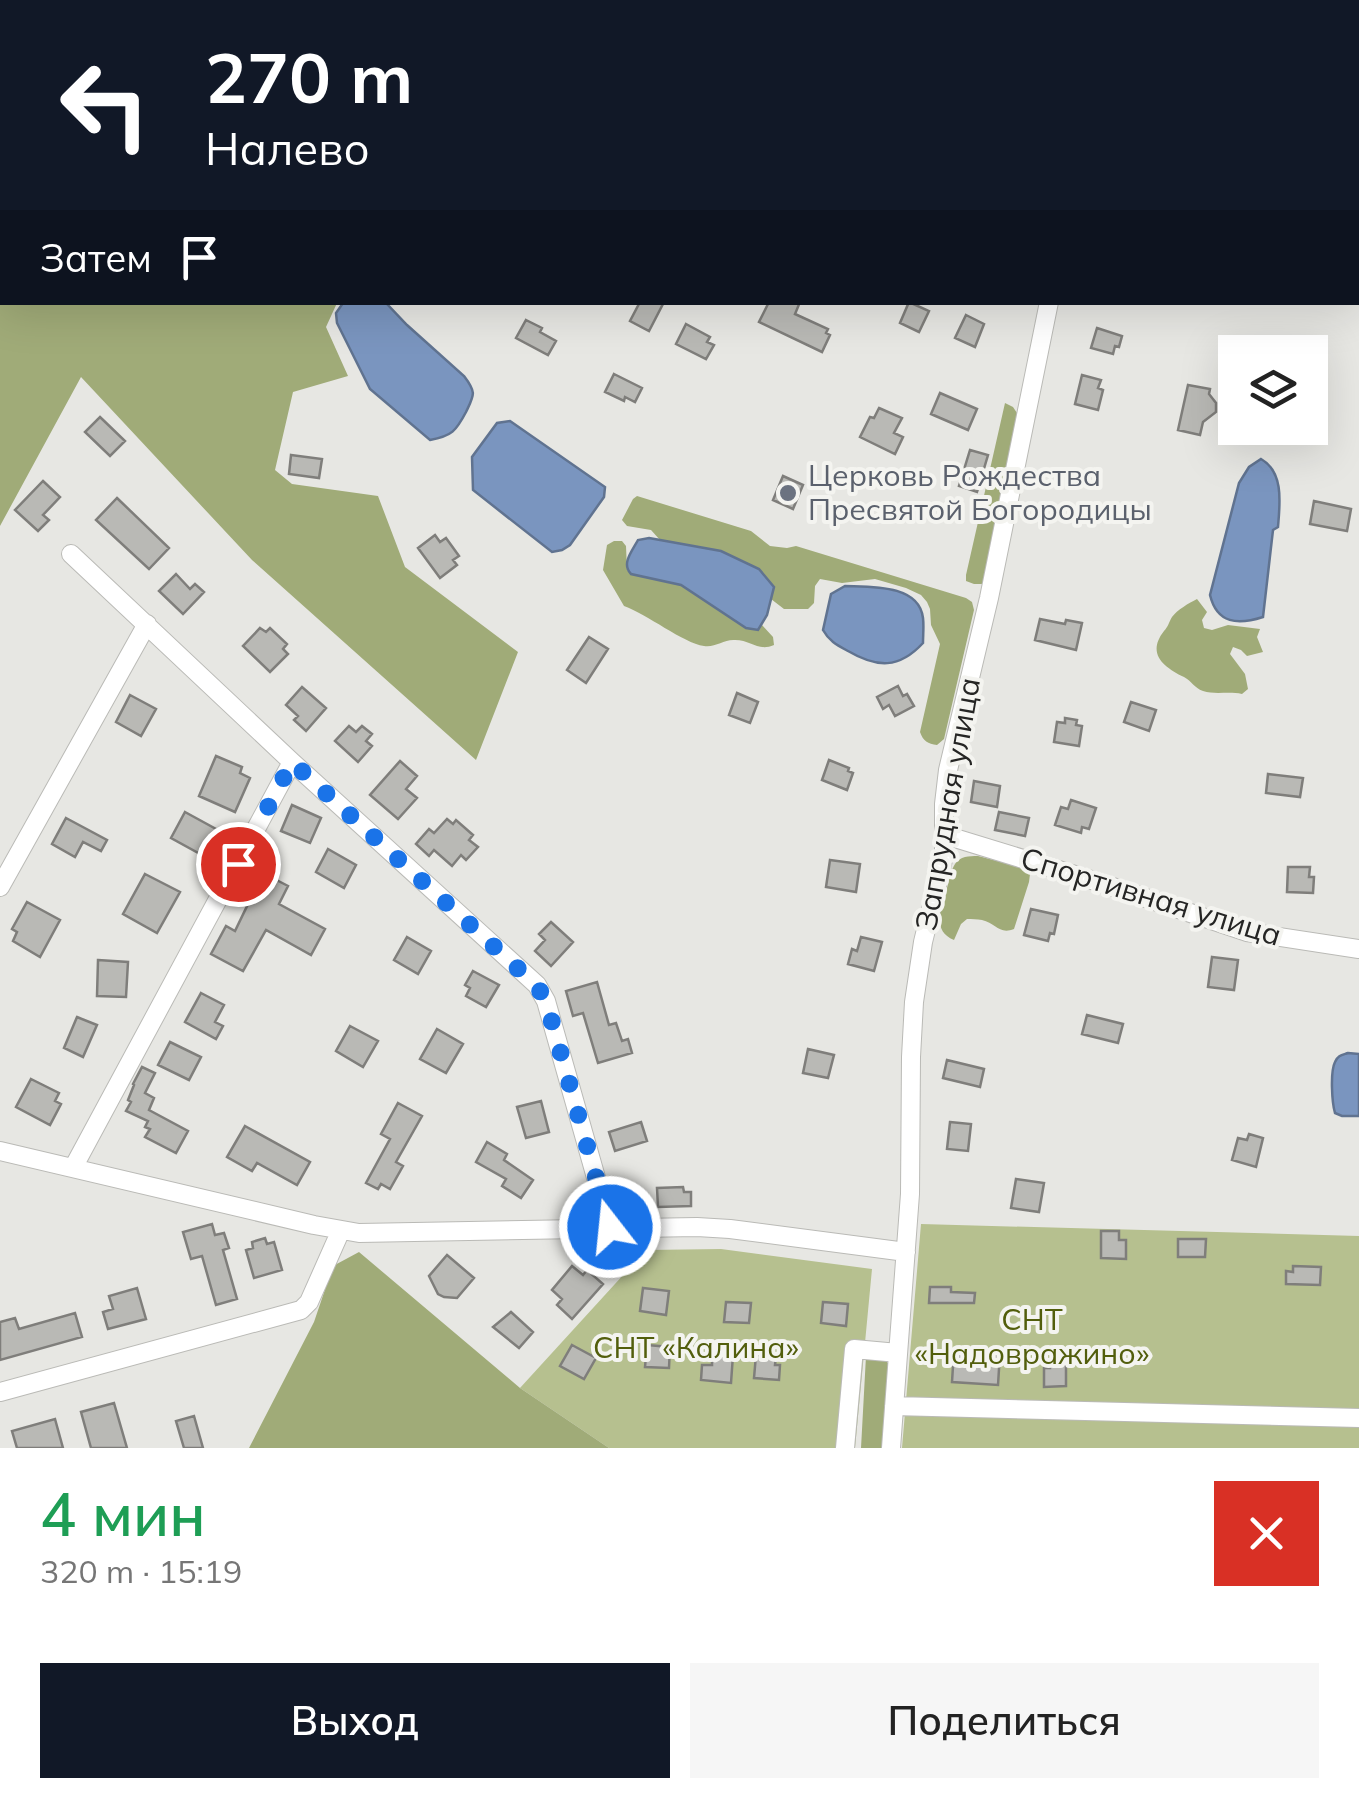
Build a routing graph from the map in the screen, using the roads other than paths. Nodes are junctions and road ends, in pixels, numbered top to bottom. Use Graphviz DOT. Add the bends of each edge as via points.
graph roads {
  1 [pos="1049,305"];
  2 [pos="71,554"];
  3 [pos="146,624"];
  4 [pos="292,762"];
  5 [pos="945,836"];
  6 [pos="0,887"];
  7 [pos="1359,949"];
  8 [pos="0,1151"];
  9 [pos="73,1168"];
  10 [pos="610,1227"];
  11 [pos="341,1230"];
  12 [pos="906,1252"];
  13 [pos="898,1353"];
  14 [pos="0,1392"];
  15 [pos="894,1406"];
  16 [pos="1359,1418"];
  17 [pos="845,1448"];
  18 [pos="890,1448"];
  1 -- 5 [label="street, Запрудная улица" via="948,770"];
  2 -- 3 [label="street"];
  3 -- 4 [label="street"];
  3 -- 6 [label="street"];
  4 -- 9 [label="street"];
  4 -- 10 [label="street" via="537,986"];
  5 -- 7 [label="street, Спортивная улица" via="1246,932"];
  5 -- 12 [label="street, Запрудная улица" via="914,1002"];
  8 -- 9 [label="street"];
  9 -- 11 [label="street"];
  10 -- 11 [label="street"];
  10 -- 12 [label="street" via="730,1229"];
  11 -- 14 [label="street" via="301,1310"];
  12 -- 13 [label="street, Запрудная улица"];
  13 -- 15 [label="street, Запрудная улица"];
  13 -- 17 [label="street" via="854,1349"];
  15 -- 16 [label="street"];
  15 -- 18 [label="street, Запрудная улица"];
}
